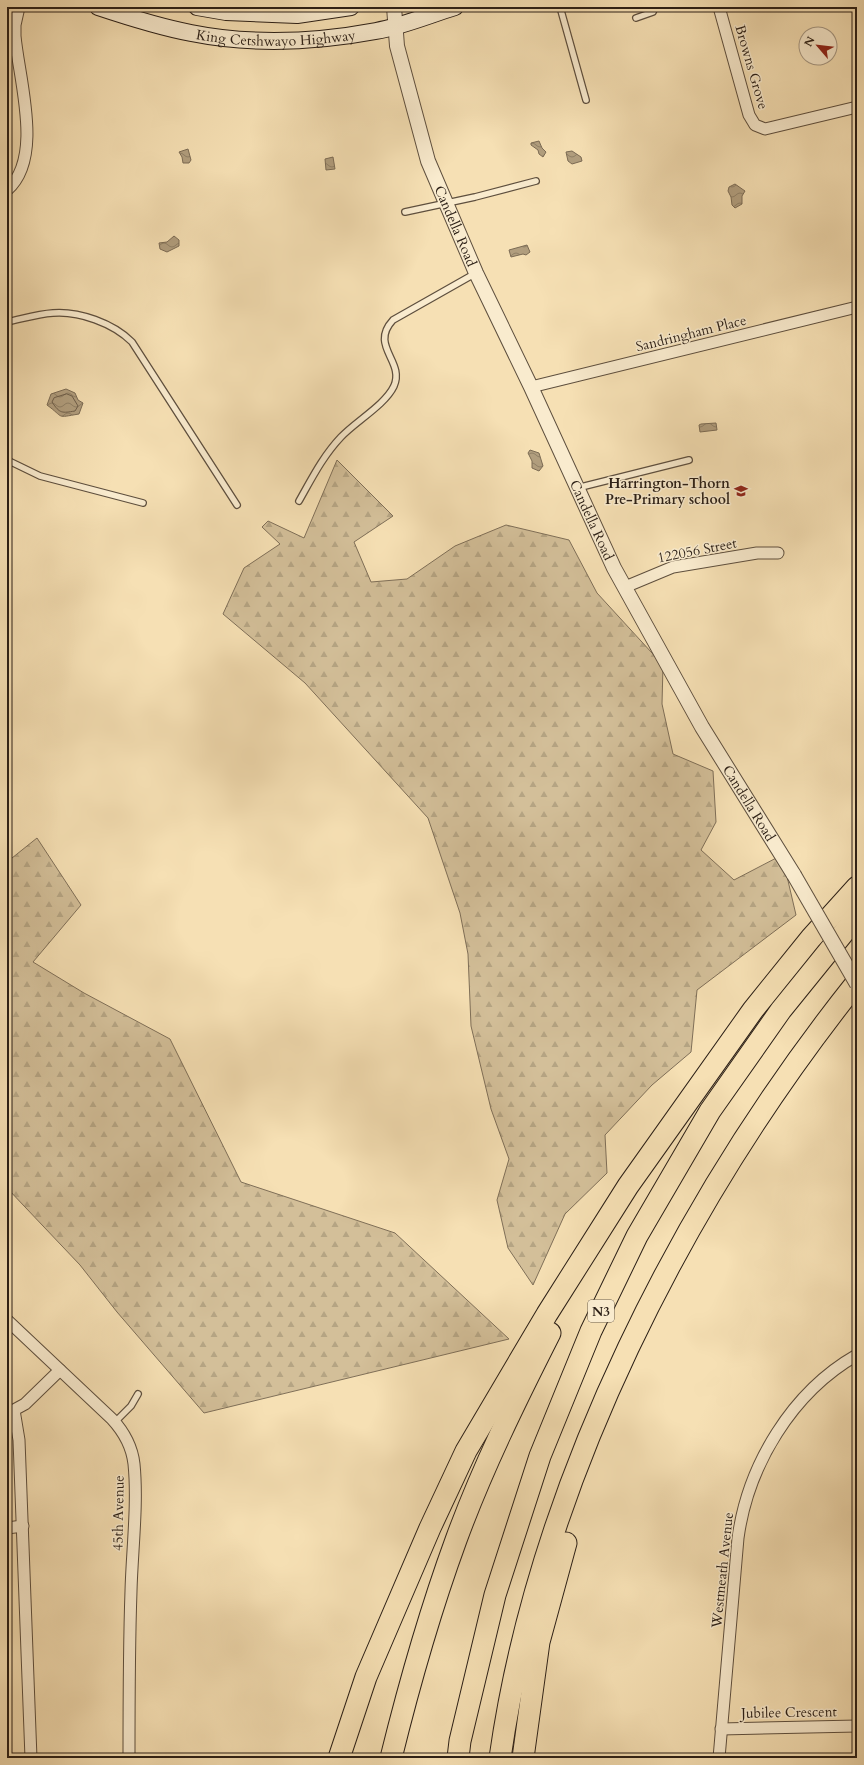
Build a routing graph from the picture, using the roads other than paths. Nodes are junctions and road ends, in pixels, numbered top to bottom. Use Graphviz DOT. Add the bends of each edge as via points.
graph roads {
  1 [pos="19,7"];
  2 [pos="98,7"];
  3 [pos="197,7"];
  4 [pos="351,7"];
  5 [pos="394,7"];
  6 [pos="455,7"];
  7 [pos="560,7"];
  8 [pos="655,7"];
  9 [pos="719,7"];
  10 [pos="253,10"];
  11 [pos="636,18"];
  12 [pos="394,27"];
  13 [pos="586,100"];
  14 [pos="857,107"];
  15 [pos="536,181"];
  16 [pos="7,190"];
  17 [pos="446,204"];
  18 [pos="405,212"];
  19 [pos="476,273"];
  20 [pos="857,307"];
  21 [pos="7,322"];
  22 [pos="531,387"];
  23 [pos="7,460"];
  24 [pos="689,460"];
  25 [pos="577,488"];
  26 [pos="299,501"];
  27 [pos="143,503"];
  28 [pos="238,504"];
  29 [pos="778,553"];
  30 [pos="625,587"];
  31 [pos="857,887"];
  32 [pos="857,916"];
  33 [pos="857,983"];
  34 [pos="628,1186"];
  35 [pos="7,1320"];
  36 [pos="857,1355"];
  37 [pos="620,1369"];
  38 [pos="60,1370"];
  39 [pos="138,1394"];
  40 [pos="11,1410"];
  41 [pos="115,1422"];
  42 [pos="23,1526"];
  43 [pos="7,1528"];
  44 [pos="857,1726"];
  45 [pos="721,1729"];
  46 [pos="32,1758"];
  47 [pos="129,1758"];
  48 [pos="339,1758"];
  49 [pos="391,1758"];
  50 [pos="458,1758"];
  51 [pos="500,1758"];
  52 [pos="523,1758"];
  53 [pos="719,1758"];
  1 -- 16 [label="street" via="15,20 15,36 27,148 21,172"];
  2 -- 12 [label="main road, King Cetshwayo Highway" via="139,21 192,34 245,40 293,41"];
  3 -- 10 [label="main road, King Cetshwayo Highway" via="226,12"];
  4 -- 10 [label="main road, King Cetshwayo Highway" via="297,14"];
  5 -- 12 [label="street, Candella Road"];
  6 -- 12 [label="main road, King Cetshwayo Highway"];
  7 -- 13 [label="lane"];
  8 -- 11 [label="lane" via="653,12"];
  9 -- 14 [label="street, Browns Grove" via="748,116 755,125 765,129"];
  12 -- 17 [label="street, Candella Road" via="428,161"];
  15 -- 17 [label="lane"];
  17 -- 18 [label="lane"];
  17 -- 19 [label="street, Candella Road"];
  19 -- 22 [label="street, Candella Road"];
  19 -- 26 [label="lane" via="388,325 383,341 395,371 393,387 329,450"];
  20 -- 22 [label="street, Sandringham Place"];
  21 -- 28 [label="lane" via="53,313 76,314 125,335"];
  22 -- 25 [label="street, Candella Road"];
  23 -- 27 [label="lane" via="40,476"];
  24 -- 25 [label="lane"];
  25 -- 30 [label="street, Candella Road"];
  29 -- 30 [label="street, 122056 Street" via="757,553 673,567"];
  30 -- 33 [label="street, Candella Road, bridge" via="702,727 794,875"];
  31 -- 34 [label="highway" via="811,938 753,1010"];
  32 -- 50 [label="highway, N3" via="781,1010 710,1111 637,1236 595,1324 540,1456 495,1595"];
  33 -- 37 [label="highway" via="831,1014 767,1104 704,1205 656,1293"];
  34 -- 48 [label="highway" via="555,1301 466,1451 366,1677"];
  34 -- 49 [label="highway" via="534,1366 495,1447 456,1540 425,1636"];
  35 -- 38 [label="street, 45th Avenue"];
  36 -- 45 [label="street, Westmeath Avenue" via="815,1387 789,1416 766,1450 747,1494 738,1538"];
  37 -- 51 [label="highway" via="600,1410 565,1498 520,1654"];
  37 -- 52 [label="highway" via="609,1421 579,1502 539,1642"];
  38 -- 40 [label="street" via="25,1404"];
  38 -- 41 [label="street, 45th Avenue"];
  39 -- 41 [label="lane" via="131,1406"];
  40 -- 42 [label="street" via="19,1440"];
  41 -- 47 [label="street, 45th Avenue" via="131,1447 134,1464"];
  42 -- 43 [label="street"];
  42 -- 46 [label="street" via="23,1583"];
  44 -- 45 [label="street, Jubilee Crescent"];
  45 -- 53 [label="street, Westmeath Avenue"];
}
